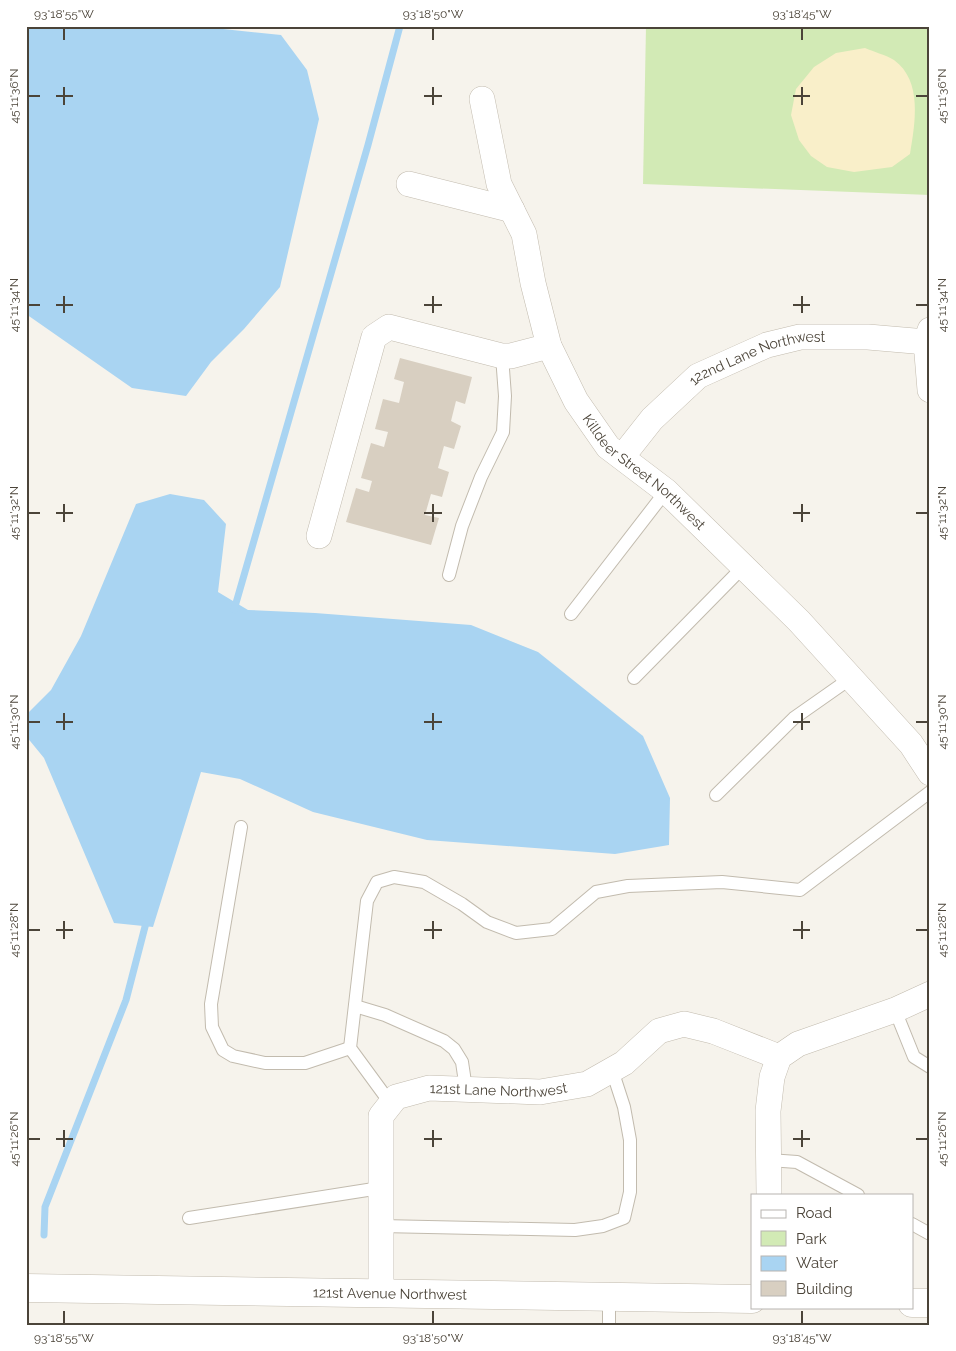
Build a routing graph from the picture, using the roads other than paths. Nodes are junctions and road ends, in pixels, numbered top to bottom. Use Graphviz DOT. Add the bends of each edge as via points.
graph roads {
  1 [pos="482,99"];
  2 [pos="409,184"];
  3 [pos="512,210"];
  4 [pos="928,336"];
  5 [pos="549,346"];
  6 [pos="502,356"];
  7 [pos="930,390"];
  8 [pos="622,457"];
  9 [pos="666,491"];
  10 [pos="319,536"];
  11 [pos="744,566"];
  12 [pos="449,575"];
  13 [pos="571,614"];
  14 [pos="634,678"];
  15 [pos="850,678"];
  16 [pos="930,773"];
  17 [pos="930,792"];
  18 [pos="716,795"];
  19 [pos="241,827"];
  20 [pos="930,994"];
  21 [pos="355,1006"];
  22 [pos="895,1010"];
  23 [pos="350,1048"];
  24 [pos="779,1057"];
  25 [pos="930,1067"];
  26 [pos="612,1070"];
  27 [pos="466,1089"];
  28 [pos="390,1104"];
  29 [pos="769,1160"];
  30 [pos="380,1188"];
  31 [pos="769,1194"];
  32 [pos="856,1194"];
  33 [pos="189,1218"];
  34 [pos="914,1225"];
  35 [pos="381,1226"];
  36 [pos="930,1234"];
  37 [pos="26,1288"];
  38 [pos="381,1294"];
  39 [pos="609,1297"];
  40 [pos="751,1299"];
  41 [pos="914,1303"];
  42 [pos="930,1303"];
  43 [pos="609,1325"];
  1 -- 3 [label="street, Killdeer Street Northwest" via="499,184"];
  2 -- 3 [label="street"];
  3 -- 5 [label="street, Killdeer Street Northwest" via="524,234"];
  4 -- 7 [label="street"];
  4 -- 8 [label="street, 122nd Lane Northwest" via="800,338 767,345 698,376 652,418"];
  5 -- 6 [label="street"];
  5 -- 8 [label="street, Killdeer Street Northwest" via="576,400 608,447"];
  6 -- 10 [label="street" via="389,327 374,337"];
  6 -- 12 [label="lane" via="503,432 462,526"];
  8 -- 9 [label="street, Killdeer Street Northwest"];
  9 -- 11 [label="street, Killdeer Street Northwest"];
  9 -- 13 [label="lane"];
  11 -- 14 [label="lane"];
  11 -- 15 [label="street, Killdeer Street Northwest"];
  15 -- 16 [label="street, Killdeer Street Northwest" via="911,744"];
  15 -- 18 [label="lane" via="794,718"];
  17 -- 21 [label="lane" via="800,890 722,882 628,886 596,892 552,929 516,933 487,922 424,882 394,877 377,882 367,901"];
  19 -- 23 [label="lane" via="211,1004 212,1027 223,1050 233,1056 265,1063 305,1063"];
  20 -- 22 [label="street"];
  21 -- 23 [label="lane"];
  21 -- 27 [label="lane" via="385,1015 444,1041 462,1062"];
  22 -- 24 [label="street" via="798,1044"];
  22 -- 25 [label="lane" via="914,1057"];
  23 -- 28 [label="lane"];
  24 -- 26 [label="street, 121st Lane Northwest" via="713,1031 684,1024 659,1031"];
  24 -- 29 [label="street" via="772,1077 768,1112"];
  26 -- 27 [label="street, 121st Lane Northwest" via="587,1084 540,1092"];
  26 -- 35 [label="lane" via="630,1140 630,1192 624,1218 603,1226 575,1230"];
  27 -- 28 [label="street, 121st Lane Northwest" via="429,1088 396,1097"];
  28 -- 30 [label="street" via="381,1116"];
  29 -- 31 [label="street"];
  29 -- 32 [label="lane" via="797,1162"];
  30 -- 33 [label="lane"];
  30 -- 35 [label="street"];
  34 -- 36 [label="lane"];
  35 -- 38 [label="street"];
  37 -- 38 [label="street, 121st Avenue Northwest"];
  38 -- 39 [label="street, 121st Avenue Northwest"];
  39 -- 40 [label="street, 121st Avenue Northwest"];
  39 -- 43 [label="lane"];
  41 -- 42 [label="street"];
}
